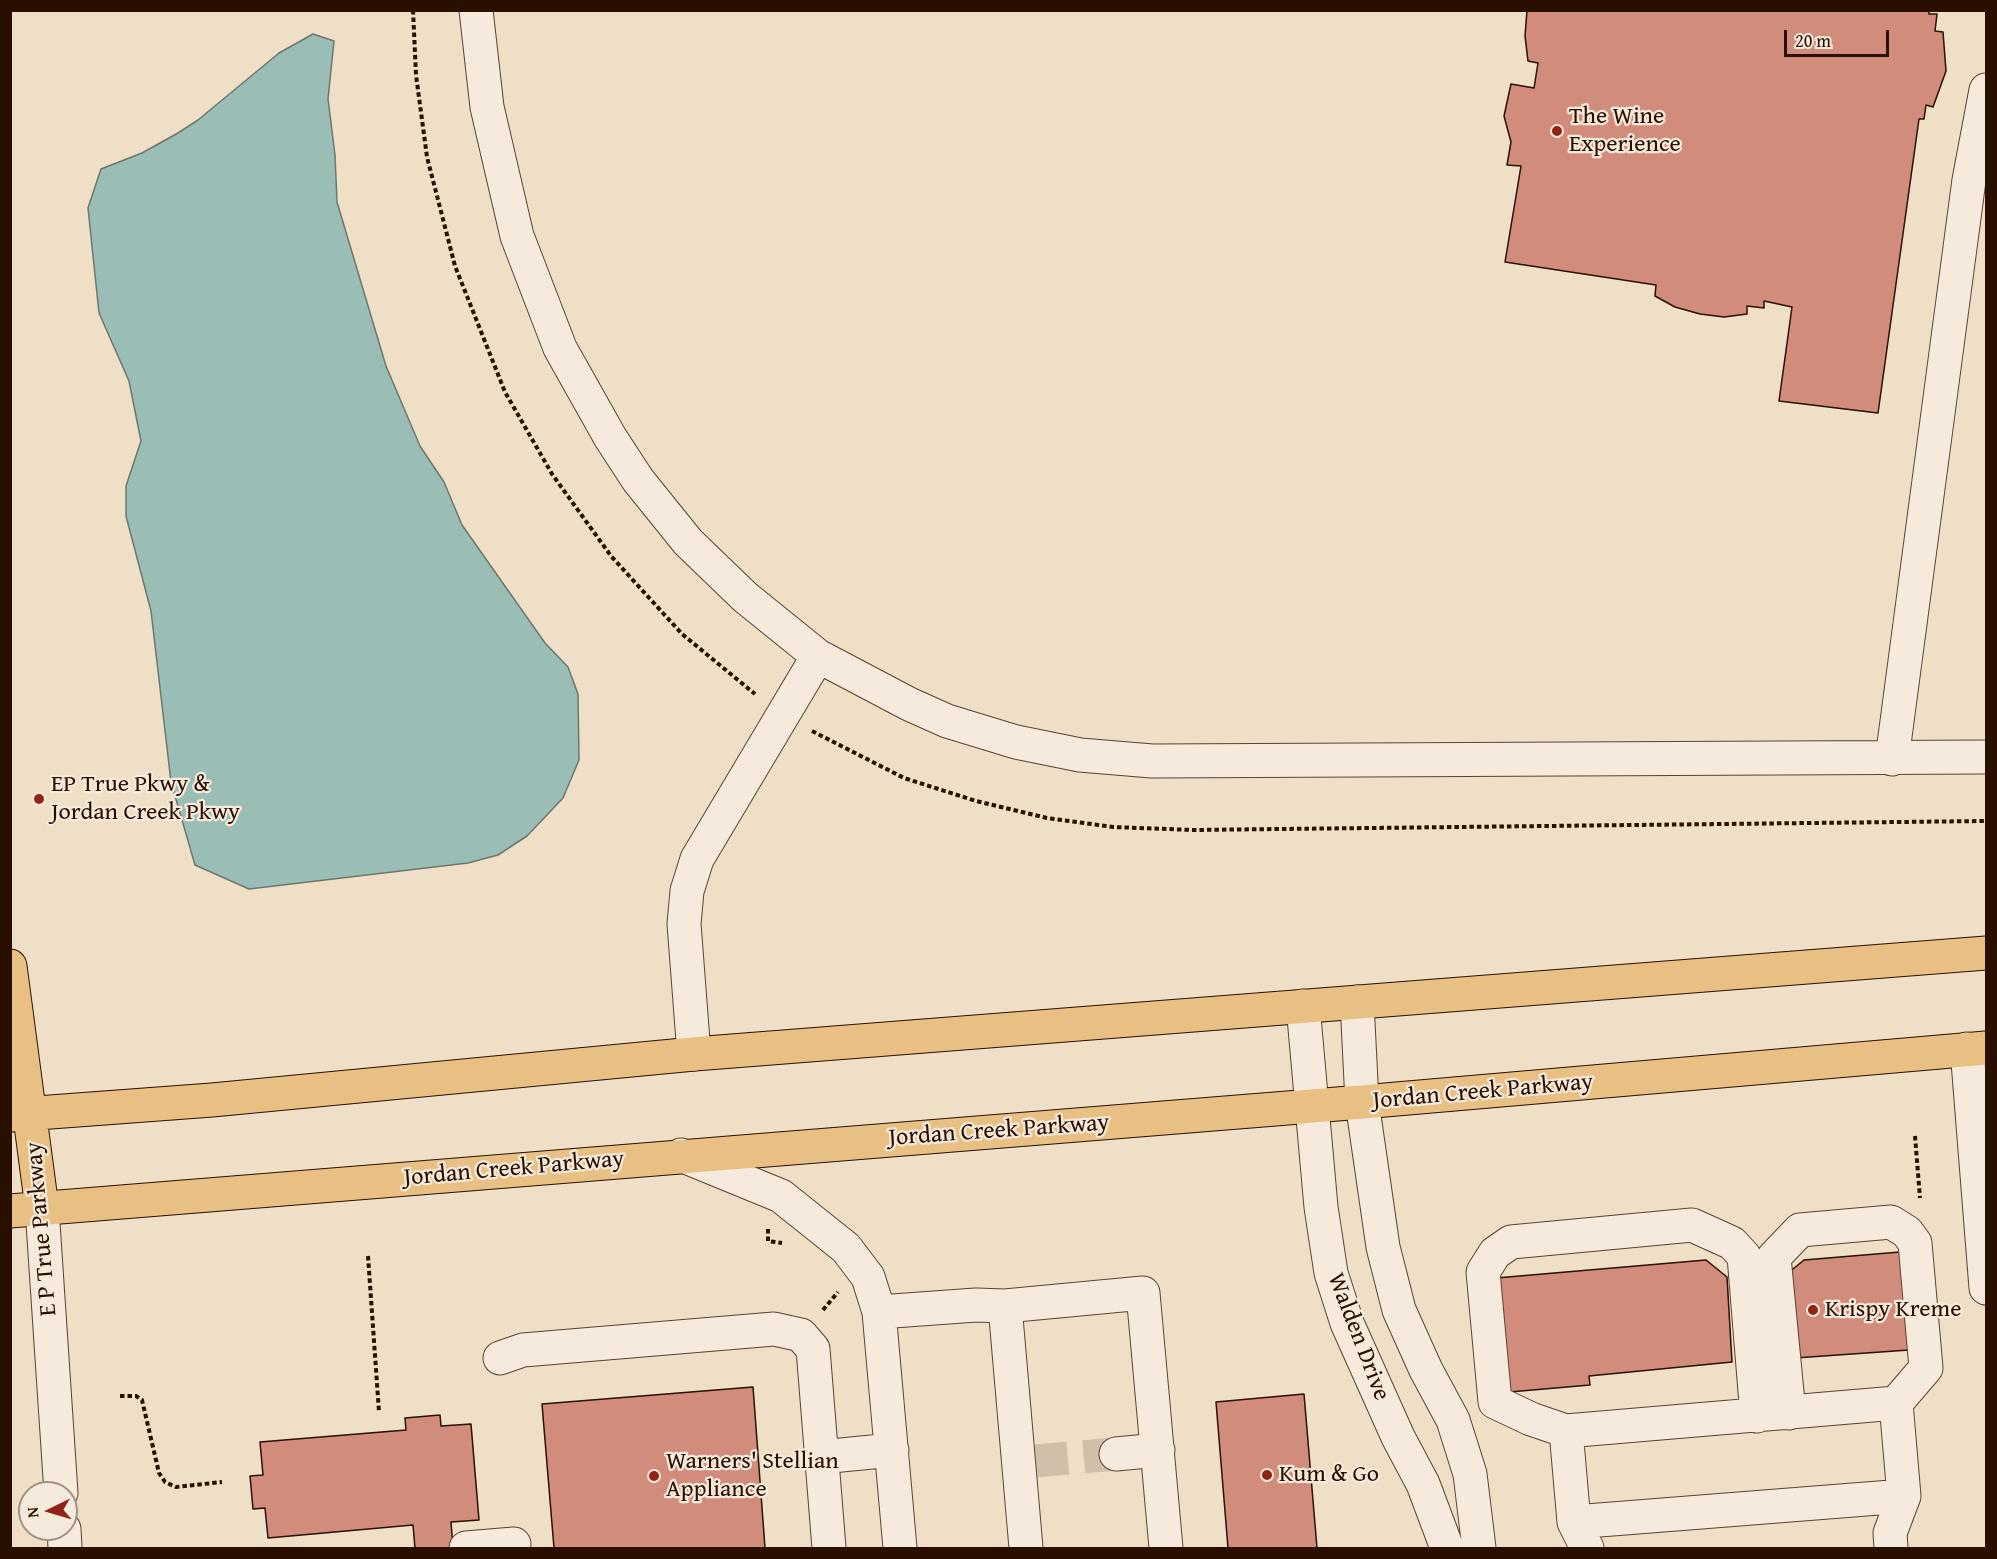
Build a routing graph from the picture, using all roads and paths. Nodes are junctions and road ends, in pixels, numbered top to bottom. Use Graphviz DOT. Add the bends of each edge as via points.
graph roads {
  1 [pos="413,10"];
  2 [pos="476,10"];
  3 [pos="1986,90"];
  4 [pos="818,656"];
  5 [pos="751,692"];
  6 [pos="825,739"];
  7 [pos="1986,757"];
  8 [pos="1892,759"];
  9 [pos="1986,821"];
  10 [pos="1986,953"];
  11 [pos="10,966"];
  12 [pos="1358,1002"];
  13 [pos="1303,1006"];
  14 [pos="1977,1049"];
  15 [pos="694,1054"];
  16 [pos="1362,1102"];
  17 [pos="1312,1106"];
  18 [pos="21,1114"];
  19 [pos="1915,1136"];
  20 [pos="681,1155"];
  21 [pos="26,1209"];
  22 [pos="768,1225"];
  23 [pos="1907,1232"];
  24 [pos="786,1243"];
  25 [pos="368,1256"];
  26 [pos="843,1286"];
  27 [pos="1986,1288"];
  28 [pos="1005,1306"];
  29 [pos="879,1312"];
  30 [pos="801,1335"];
  31 [pos="500,1358"];
  32 [pos="120,1396"];
  33 [pos="1896,1403"];
  34 [pos="379,1412"];
  35 [pos="1789,1413"];
  36 [pos="1757,1416"];
  37 [pos="1566,1431"];
  38 [pos="892,1450"];
  39 [pos="1158,1450"];
  40 [pos="1116,1454"];
  41 [pos="821,1457"];
  42 [pos="60,1481"];
  43 [pos="222,1482"];
  44 [pos="1905,1496"];
  45 [pos="1580,1535"];
  46 [pos="514,1544"];
  47 [pos="466,1548"];
  48 [pos="829,1548"];
  49 [pos="900,1548"];
  50 [pos="1026,1548"];
  51 [pos="1166,1548"];
  52 [pos="1447,1548"];
  53 [pos="1479,1548"];
  54 [pos="1891,1548"];
  1 -- 5 [label="path" via="416,75 427,157 455,266 506,392 552,474 611,556 682,634"];
  2 -- 4 [label="street" via="487,107 505,191 531,277 560,348 638,480 688,542 745,597"];
  3 -- 8 [label="street" via="1969,180"];
  4 -- 8 [label="street" via="947,721 1016,742 1080,755 1152,760"];
  4 -- 15 [label="street" via="693,870 684,924"];
  6 -- 9 [label="path" via="904,778 976,801 1047,818 1113,827 1193,830"];
  7 -- 8 [label="street"];
  10 -- 12 [label="main road"];
  11 -- 18 [label="main road, E P True Parkway"];
  12 -- 13 [label="main road"];
  12 -- 16 [label="street, Walden Drive"];
  13 -- 15 [label="main road"];
  13 -- 17 [label="street, Walden Drive"];
  14 -- 16 [label="main road, Jordan Creek Parkway"];
  14 -- 27 [label="street"];
  15 -- 18 [label="main road" via="212,1100"];
  16 -- 17 [label="main road, Jordan Creek Parkway"];
  16 -- 53 [label="street, Walden Drive" via="1383,1247 1399,1310 1425,1370 1453,1420 1470,1473"];
  17 -- 20 [label="main road, Jordan Creek Parkway"];
  17 -- 52 [label="street, Walden Drive" via="1331,1273 1347,1323 1423,1484"];
  18 -- 21 [label="main road, E P True Parkway"];
  19 -- 23 [label="path" via="1921,1215"];
  20 -- 21 [label="main road, Jordan Creek Parkway"];
  20 -- 29 [label="street" via="781,1196 846,1248 868,1277"];
  21 -- 42 [label="street, E P True Parkway"];
  22 -- 24 [label="path" via="768,1241"];
  23 -- 33 [label="street" via="1915,1243 1926,1368"];
  23 -- 35 [label="street" via="1890,1222 1800,1230 1774,1257"];
  25 -- 34 [label="path"];
  26 -- 30 [label="path"];
  28 -- 29 [label="street"];
  28 -- 39 [label="street" via="1143,1293"];
  28 -- 50 [label="street" via="1027,1462"];
  29 -- 38 [label="street"];
  30 -- 31 [label="street" via="774,1329 523,1350"];
  30 -- 41 [label="street" via="813,1349"];
  32 -- 43 [label="path" via="142,1400 159,1473 165,1482 176,1487"];
  33 -- 35 [label="street"];
  33 -- 44 [label="street"];
  35 -- 36 [label="street"];
  36 -- 37 [label="street"];
  36 -- 37 [label="street" via="1744,1256 1732,1243 1692,1225 1511,1242 1495,1253 1483,1272 1495,1402"];
  37 -- 45 [label="street"];
  38 -- 41 [label="street"];
  38 -- 49 [label="street"];
  39 -- 40 [label="street"];
  39 -- 51 [label="street"];
  41 -- 48 [label="street"];
  44 -- 45 [label="street"];
  44 -- 54 [label="street" via="1890,1533"];
  46 -- 47 [label="street"];
}
